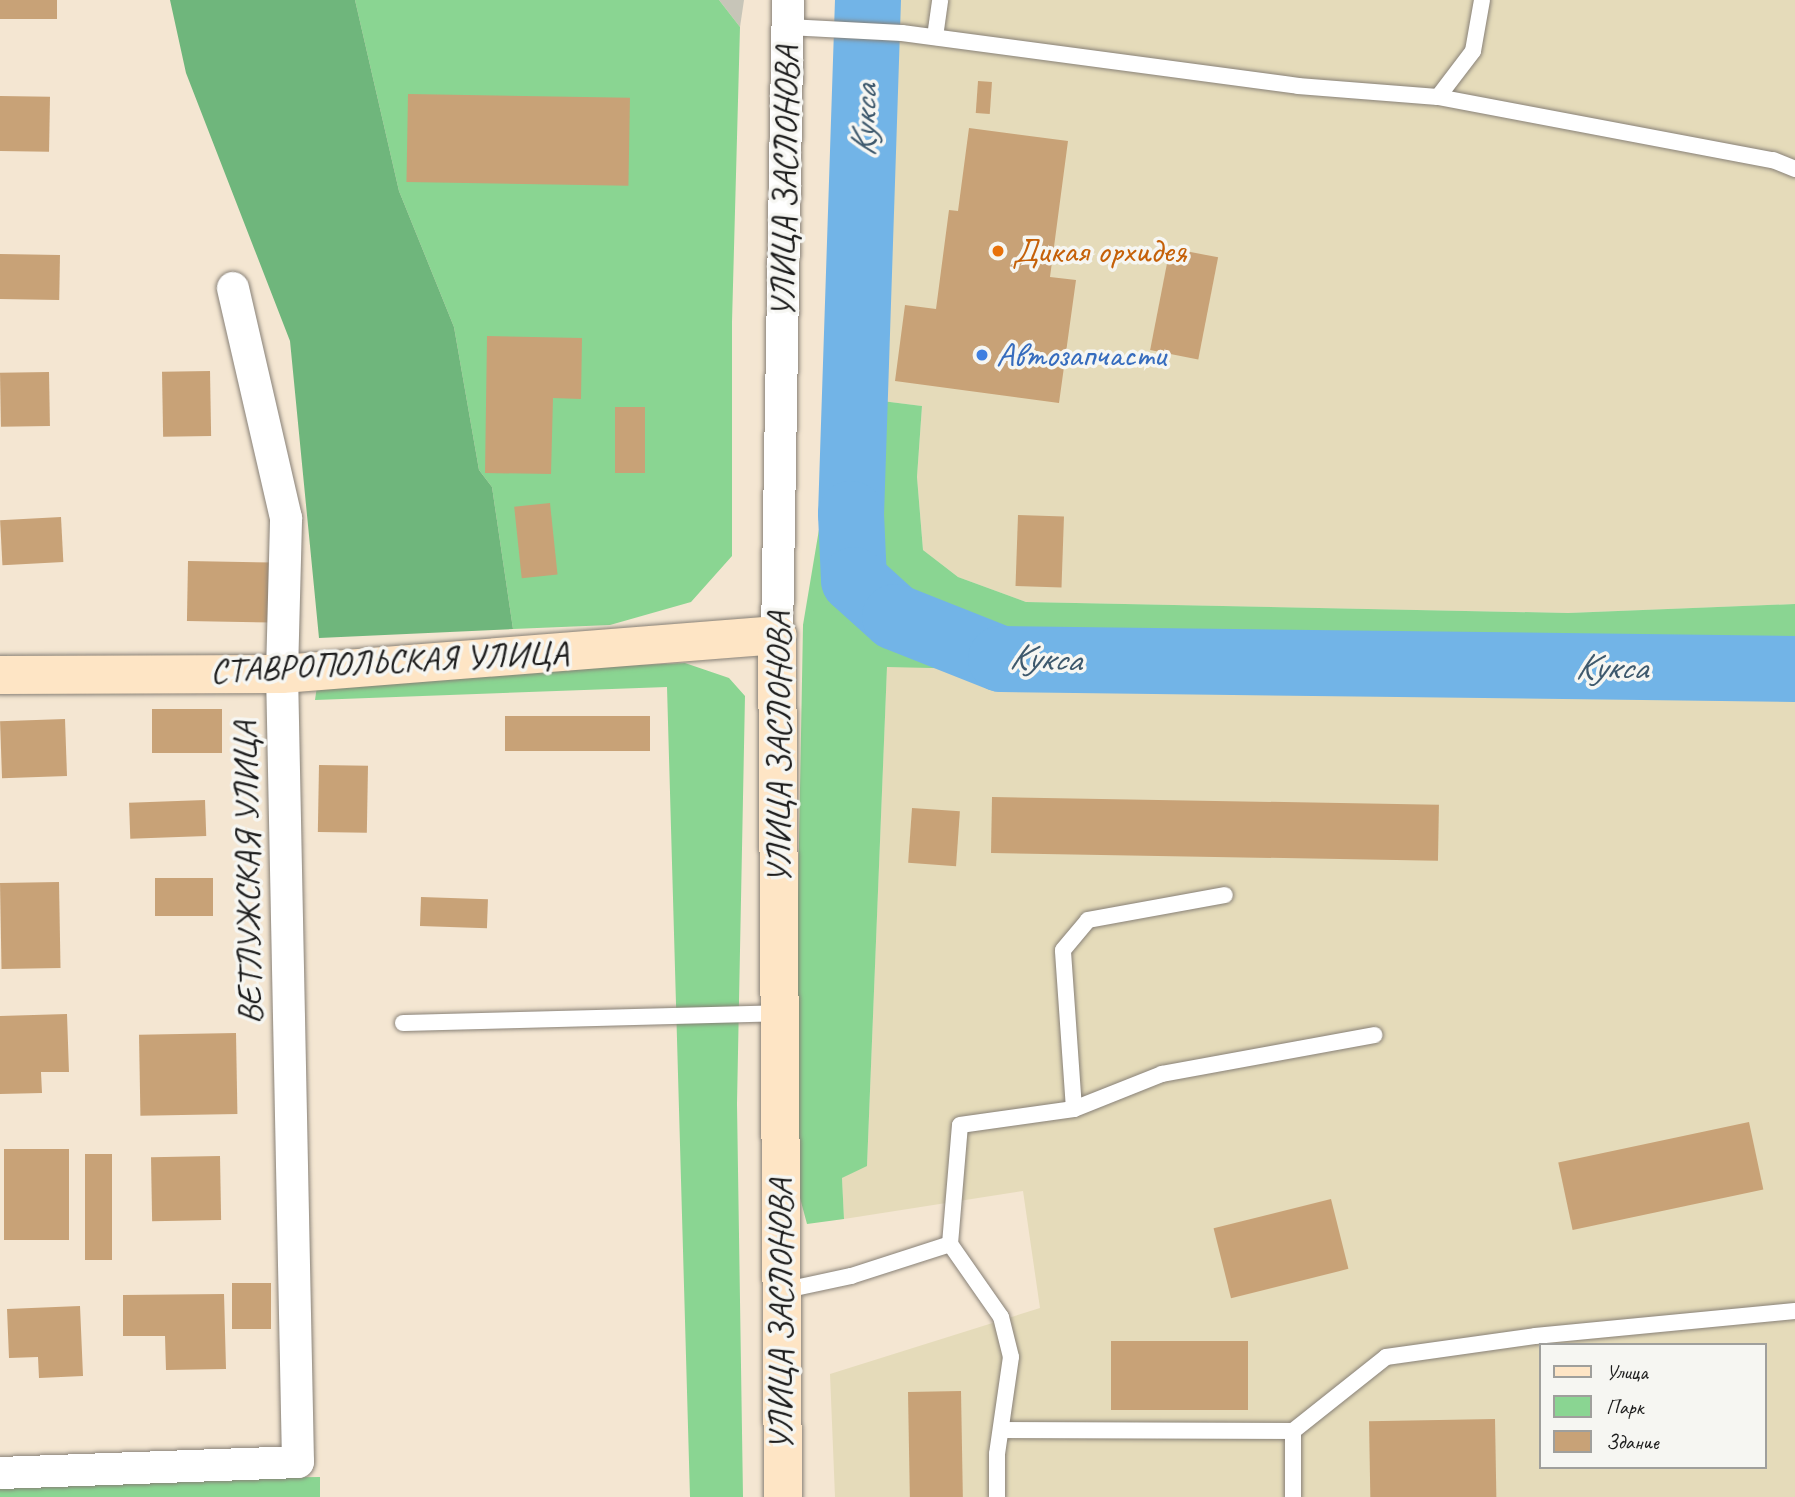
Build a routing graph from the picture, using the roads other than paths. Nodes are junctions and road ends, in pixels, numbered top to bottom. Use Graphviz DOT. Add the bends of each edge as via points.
graph roads {
  1 [pos="940,0"];
  2 [pos="1482,0"];
  3 [pos="788,13"];
  4 [pos="935,37"];
  5 [pos="1438,97"];
  6 [pos="1795,169"];
  7 [pos="233,288"];
  8 [pos="777,635"];
  9 [pos="282,674"];
  10 [pos="0,675"];
  11 [pos="1225,895"];
  12 [pos="780,1013"];
  13 [pos="403,1023"];
  14 [pos="1374,1035"];
  15 [pos="1074,1109"];
  16 [pos="950,1244"];
  17 [pos="781,1291"];
  18 [pos="1795,1311"];
  19 [pos="1001,1430"];
  20 [pos="1293,1431"];
  21 [pos="0,1473"];
  22 [pos="783,1497"];
  23 [pos="998,1497"];
  24 [pos="1293,1497"];
  1 -- 4 [label="lane"];
  2 -- 5 [label="lane" via="1473,51"];
  3 -- 4 [label="lane" via="836,31"];
  3 -- 8 [label="street, УЛИЦА ЗАСЛОНОВА"];
  4 -- 5 [label="lane" via="1298,86"];
  5 -- 6 [label="lane" via="1773,160"];
  7 -- 9 [label="street, ВЕТЛУЖСКАЯ УЛИЦА" via="286,519"];
  8 -- 9 [label="street, СТАВРОПОЛЬСКАЯ УЛИЦА"];
  8 -- 12 [label="street, УЛИЦА ЗАСЛОНОВА"];
  9 -- 10 [label="street, СТАВРОПОЛЬСКАЯ УЛИЦА"];
  9 -- 21 [label="street, ВЕТЛУЖСКАЯ УЛИЦА" via="298,1462"];
  11 -- 15 [label="lane" via="1088,920 1063,950"];
  12 -- 13 [label="lane"];
  12 -- 17 [label="street, УЛИЦА ЗАСЛОНОВА"];
  14 -- 15 [label="lane" via="1162,1074"];
  15 -- 16 [label="lane" via="960,1125"];
  16 -- 17 [label="lane" via="888,1265"];
  16 -- 19 [label="lane" via="1001,1317 1011,1357"];
  17 -- 22 [label="street, УЛИЦА ЗАСЛОНОВА"];
  18 -- 20 [label="lane" via="1535,1336 1386,1357"];
  19 -- 20 [label="lane"];
  19 -- 23 [label="lane"];
  20 -- 24 [label="lane"];
}
